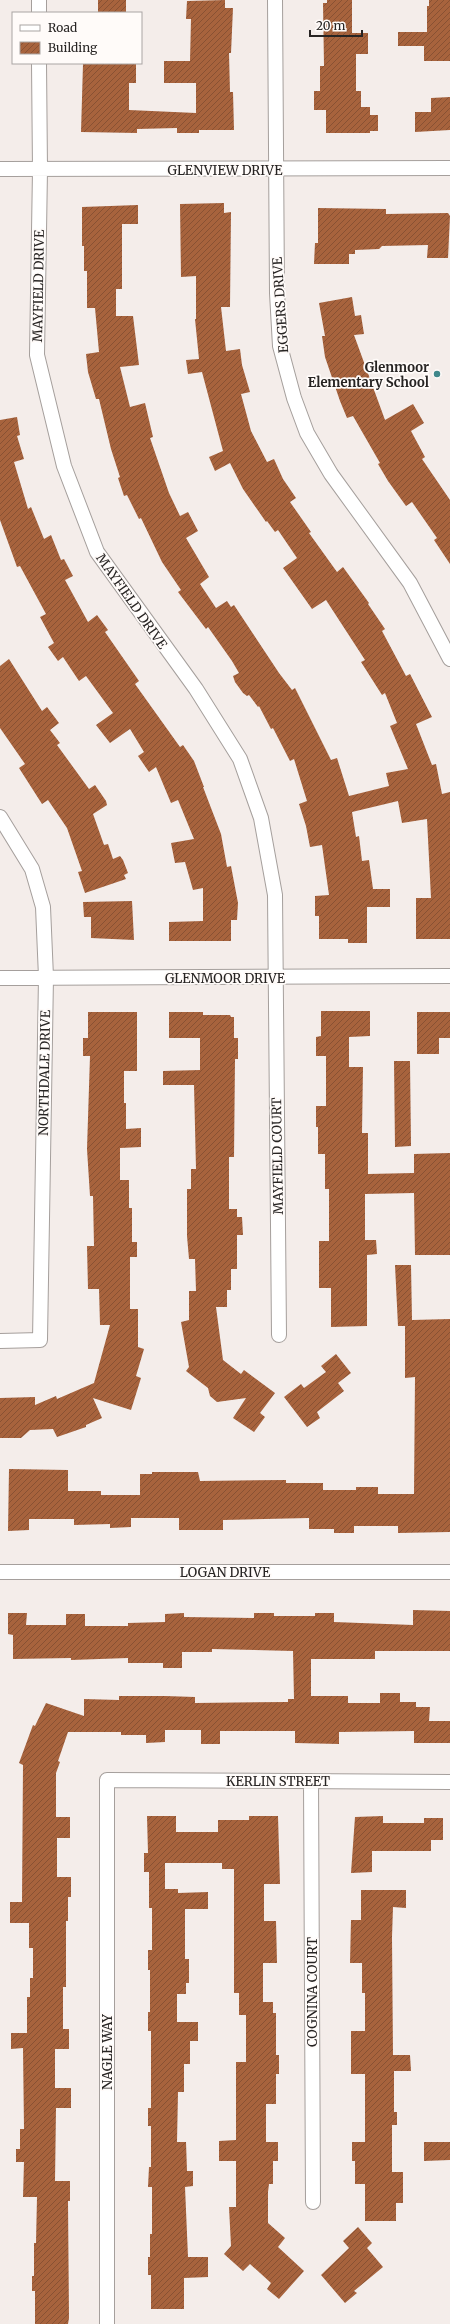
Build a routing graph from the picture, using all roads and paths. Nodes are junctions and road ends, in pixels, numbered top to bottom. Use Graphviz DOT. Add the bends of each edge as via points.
graph roads {
  1 [pos="39,0"];
  2 [pos="275,0"];
  3 [pos="39,12"];
  4 [pos="39,64"];
  5 [pos="450,168"];
  6 [pos="0,169"];
  7 [pos="40,170"];
  8 [pos="276,170"];
  9 [pos="450,660"];
  10 [pos="0,816"];
  11 [pos="450,976"];
  12 [pos="46,977"];
  13 [pos="0,978"];
  14 [pos="275,978"];
  15 [pos="279,1335"];
  16 [pos="0,1341"];
  17 [pos="0,1572"];
  18 [pos="450,1572"];
  19 [pos="107,1780"];
  20 [pos="311,1781"];
  21 [pos="450,1782"];
  22 [pos="313,2202"];
  23 [pos="107,2324"];
  1 -- 3 [label="street"];
  2 -- 8 [label="street, EGGERS DRIVE"];
  4 -- 7 [label="street, MAYFIELD DRIVE"];
  5 -- 8 [label="street, GLENVIEW DRIVE"];
  6 -- 7 [label="street, GLENVIEW DRIVE"];
  7 -- 8 [label="street, GLENVIEW DRIVE"];
  7 -- 14 [label="street, MAYFIELD DRIVE" via="37,355 64,466 97,552 196,689 240,759 261,818 275,895"];
  8 -- 9 [label="street, EGGERS DRIVE" via="280,346 294,398 308,433 330,474 410,583"];
  10 -- 12 [label="street, NORTHDALE DRIVE" via="32,869 43,907"];
  11 -- 14 [label="street, GLENMOOR DRIVE"];
  12 -- 13 [label="street, GLENMOOR DRIVE"];
  12 -- 14 [label="street, GLENMOOR DRIVE"];
  12 -- 16 [label="street, NORTHDALE DRIVE" via="40,1340"];
  14 -- 15 [label="street, MAYFIELD COURT"];
  17 -- 18 [label="street, LOGAN DRIVE"];
  19 -- 20 [label="street, KERLIN STREET"];
  19 -- 23 [label="street, NAGLE WAY"];
  20 -- 21 [label="street, KERLIN STREET"];
  20 -- 22 [label="street, COGNINA COURT"];
}
